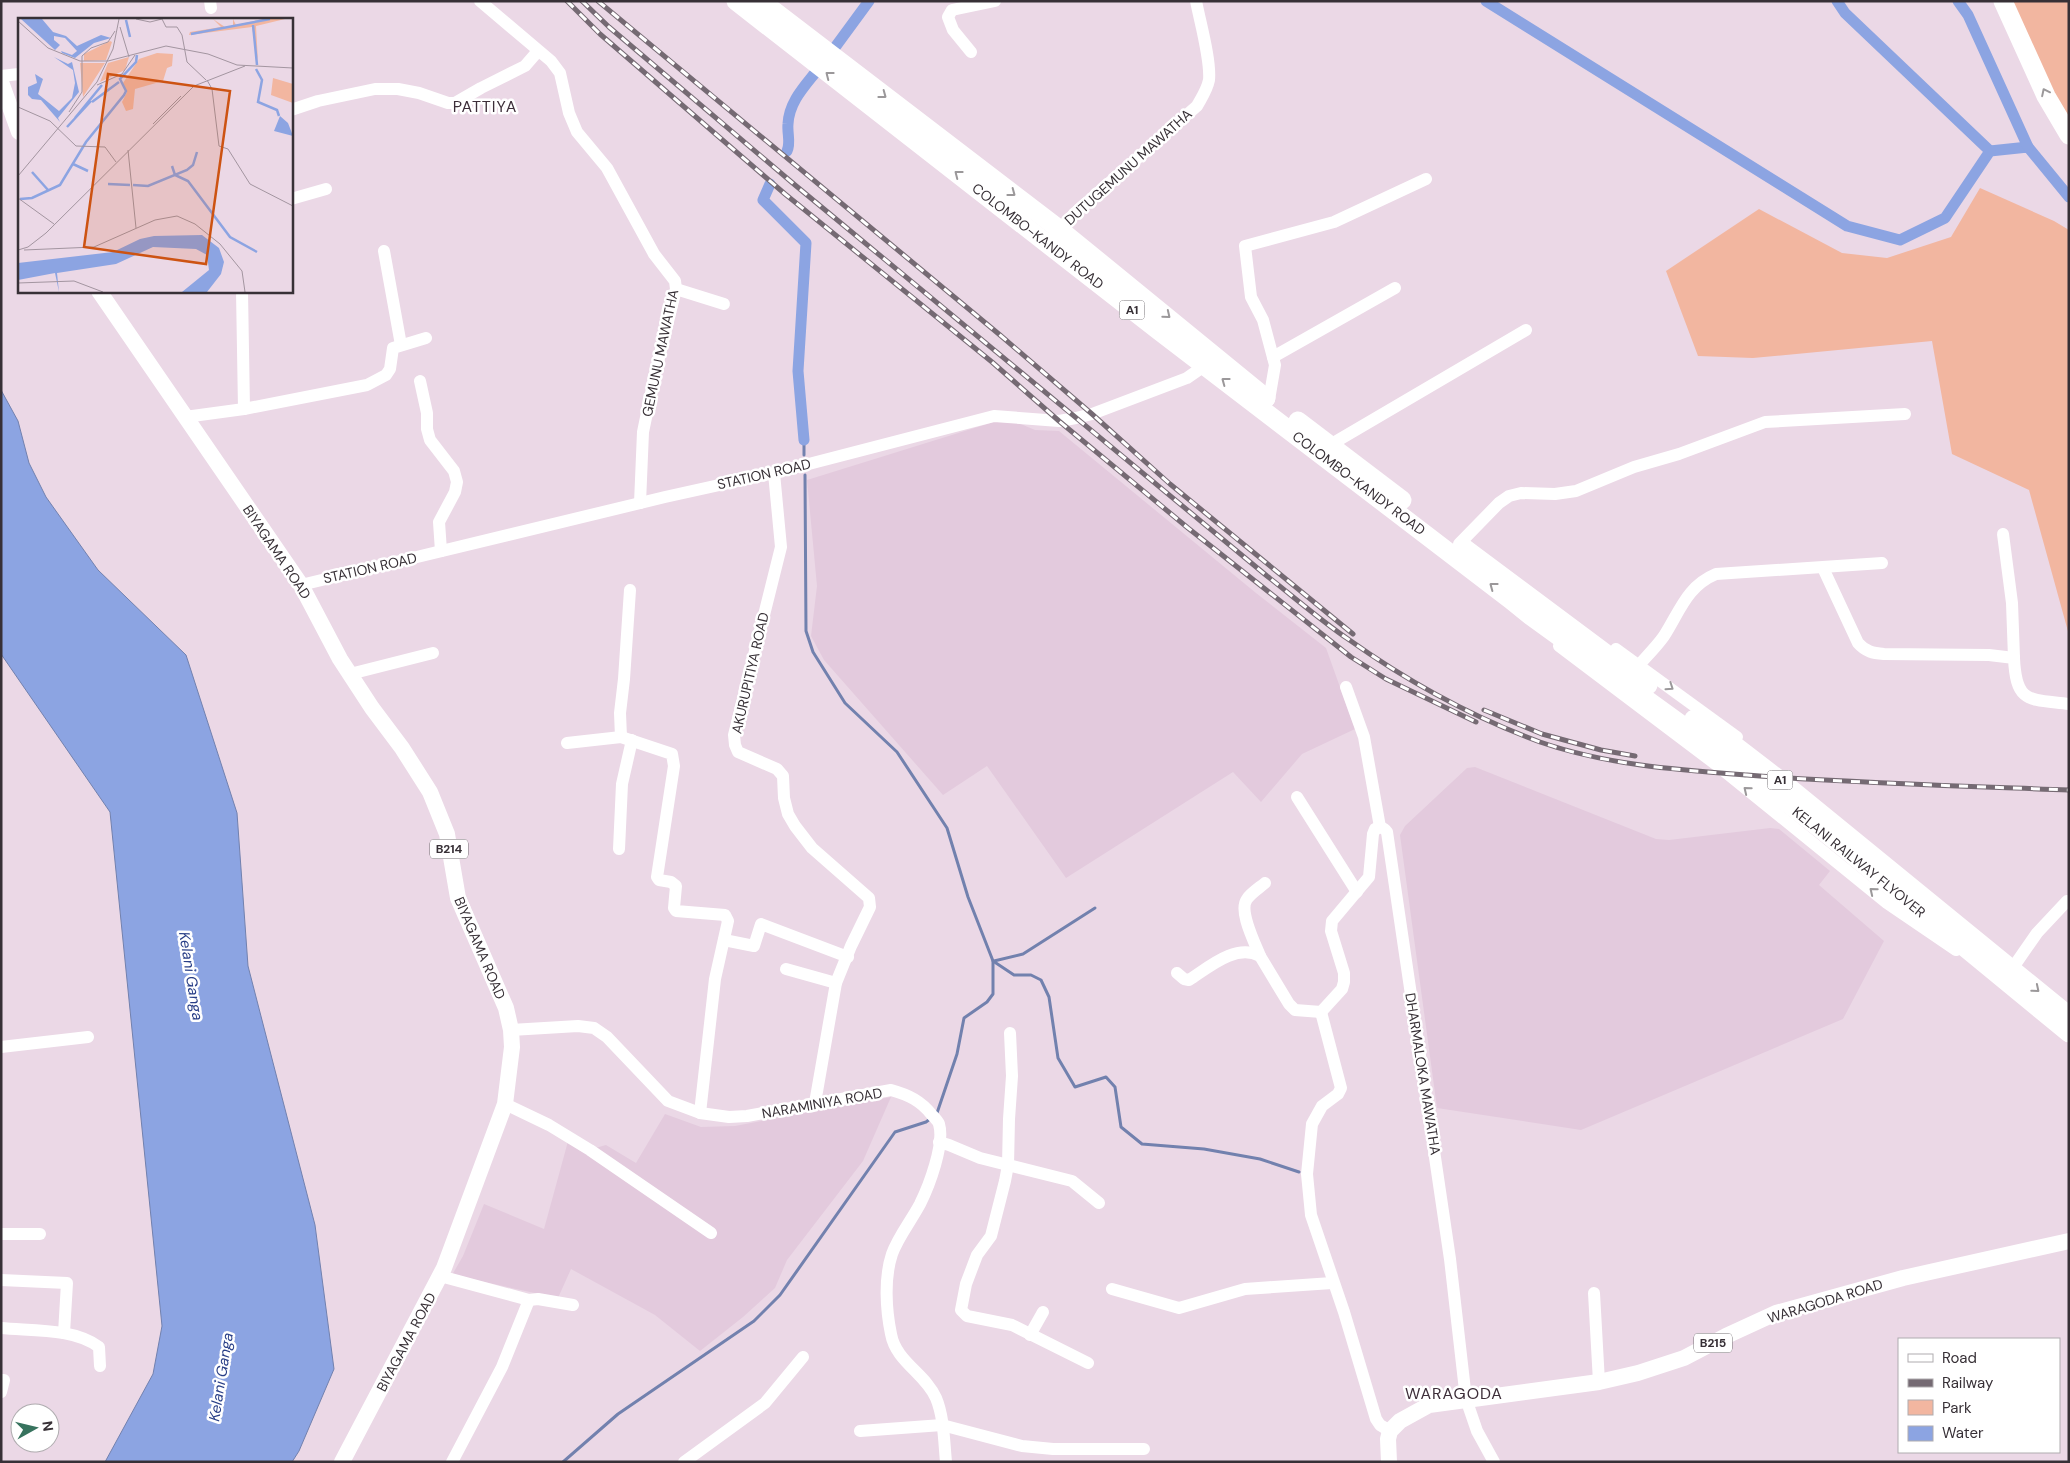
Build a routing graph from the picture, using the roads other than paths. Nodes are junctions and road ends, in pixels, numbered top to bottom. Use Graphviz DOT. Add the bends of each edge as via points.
graph roads {
  1 [pos="480,1"];
  2 [pos="736,1"];
  3 [pos="761,1"];
  4 [pos="995,1"];
  5 [pos="1196,1"];
  6 [pos="2003,1"];
  7 [pos="952,6"];
  8 [pos="538,51"];
  9 [pos="971,52"];
  10 [pos="18,74"];
  11 [pos="1,76"];
  12 [pos="1,82"];
  13 [pos="292,110"];
  14 [pos="18,129"];
  15 [pos="2069,135"];
  16 [pos="1426,178"];
  17 [pos="326,189"];
  18 [pos="292,199"];
  19 [pos="1053,236"];
  20 [pos="384,251"];
  21 [pos="1395,288"];
  22 [pos="676,289"];
  23 [pos="100,292"];
  24 [pos="242,292"];
  25 [pos="724,304"];
  26 [pos="1526,330"];
  27 [pos="426,338"];
  28 [pos="401,345"];
  29 [pos="1273,357"];
  30 [pos="1211,361"];
  31 [pos="420,381"];
  32 [pos="1269,400"];
  33 [pos="244,409"];
  34 [pos="1905,414"];
  35 [pos="185,417"];
  36 [pos="1330,445"];
  37 [pos="774,473"];
  38 [pos="640,504"];
  39 [pos="2003,534"];
  40 [pos="1459,544"];
  41 [pos="441,551"];
  42 [pos="1882,563"];
  43 [pos="1823,568"];
  44 [pos="301,584"];
  45 [pos="630,590"];
  46 [pos="1536,611"];
  47 [pos="433,653"];
  48 [pos="2014,658"];
  49 [pos="1638,666"];
  50 [pos="350,674"];
  51 [pos="1346,687"];
  52 [pos="1686,699"];
  53 [pos="2069,704"];
  54 [pos="1667,727"];
  55 [pos="626,739"];
  56 [pos="567,743"];
  57 [pos="1297,797"];
  58 [pos="1820,801"];
  59 [pos="1380,827"];
  60 [pos="1798,831"];
  61 [pos="619,849"];
  62 [pos="1265,883"];
  63 [pos="1357,892"];
  64 [pos="2067,901"];
  65 [pos="1954,930"];
  66 [pos="724,940"];
  67 [pos="1260,956"];
  68 [pos="848,957"];
  69 [pos="2008,966"];
  70 [pos="786,969"];
  71 [pos="1177,973"];
  72 [pos="836,983"];
  73 [pos="2014,989"];
  74 [pos="1321,1012"];
  75 [pos="2069,1016"];
  76 [pos="510,1030"];
  77 [pos="1010,1033"];
  78 [pos="2069,1033"];
  79 [pos="88,1037"];
  80 [pos="1,1047"];
  81 [pos="815,1103"];
  82 [pos="505,1104"];
  83 [pos="700,1113"];
  84 [pos="939,1142"];
  85 [pos="1008,1165"];
  86 [pos="1099,1203"];
  87 [pos="711,1233"];
  88 [pos="1,1234"];
  89 [pos="40,1234"];
  90 [pos="2069,1241"];
  91 [pos="440,1276"];
  92 [pos="1,1280"];
  93 [pos="1332,1283"];
  94 [pos="1112,1289"];
  95 [pos="1594,1293"];
  96 [pos="529,1300"];
  97 [pos="573,1305"];
  98 [pos="1044,1312"];
  99 [pos="1,1328"];
  100 [pos="64,1334"];
  101 [pos="1030,1335"];
  102 [pos="803,1357"];
  103 [pos="1088,1363"];
  104 [pos="100,1366"];
  105 [pos="1,1380"];
  106 [pos="1599,1382"];
  107 [pos="1,1392"];
  108 [pos="1466,1399"];
  109 [pos="942,1425"];
  110 [pos="860,1431"];
  111 [pos="1390,1431"];
  112 [pos="1144,1449"];
  113 [pos="342,1462"];
  114 [pos="452,1462"];
  115 [pos="684,1462"];
  116 [pos="946,1462"];
  117 [pos="1389,1462"];
  118 [pos="1494,1462"];
  1 -- 8 [label="street, GEMUNU MAWATHA"];
  19 -- 2 [label="highway, COLOMBO-KANDY ROAD / A1, one-way"];
  3 -- 19 [label="highway, COLOMBO-KANDY ROAD / A1, one-way"];
  4 -- 7 [label="street"];
  5 -- 19 [label="street, DUTUGEMUNU MAWATHA" via="1209,79 1197,106 1092,197"];
  15 -- 6 [label="highway, one-way" via="2046,96"];
  7 -- 9 [label="street" via="948,17 953,30"];
  8 -- 13 [label="street" via="524,66 455,103 405,90 375,89"];
  8 -- 22 [label="street, GEMUNU MAWATHA" via="560,73 577,132 607,168 654,254 675,281"];
  10 -- 11 [label="street"];
  12 -- 14 [label="main road"];
  16 -- 29 [label="street" via="1334,222 1245,246 1251,297 1263,320"];
  17 -- 18 [label="street"];
  19 -- 30 [label="highway, COLOMBO-KANDY ROAD / A1"];
  20 -- 28 [label="street"];
  21 -- 29 [label="street"];
  22 -- 25 [label="street"];
  22 -- 38 [label="street, GEMUNU MAWATHA" via="643,432"];
  23 -- 35 [label="main road, BIYAGAMA ROAD / B214"];
  24 -- 33 [label="street"];
  26 -- 36 [label="street"];
  27 -- 28 [label="street"];
  28 -- 33 [label="street" via="393,348 390,369 381,380"];
  29 -- 32 [label="street" via="1276,366"];
  30 -- 32 [label="highway, COLOMBO-KANDY ROAD / A1"];
  30 -- 37 [label="street, STATION ROAD" via="1187,378 1092,414 1059,421 994,416"];
  46 -- 30 [label="highway, COLOMBO-KANDY ROAD / A1, one-way" via="1511,600"];
  31 -- 41 [label="street" via="430,440 454,471 457,482 439,522"];
  32 -- 36 [label="highway, COLOMBO-KANDY ROAD / A1"];
  33 -- 35 [label="street"];
  34 -- 40 [label="street" via="1765,422 1634,467 1576,491 1555,494 1521,492 1500,503"];
  35 -- 44 [label="main road, BIYAGAMA ROAD / B214"];
  36 -- 40 [label="highway, COLOMBO-KANDY ROAD / A1"];
  37 -- 38 [label="street, STATION ROAD"];
  37 -- 68 [label="street, AKURUPITIYA ROAD" via="781,547 734,735 735,745 738,752 777,768 783,776 784,798 795,826 812,848 869,898 870,907"];
  38 -- 41 [label="street, STATION ROAD"];
  39 -- 48 [label="street" via="2012,603"];
  40 -- 46 [label="highway, COLOMBO-KANDY ROAD / A1"];
  41 -- 44 [label="street, STATION ROAD"];
  42 -- 43 [label="street"];
  43 -- 48 [label="street" via="1863,649 1884,654"];
  43 -- 49 [label="street" via="1716,574 1704,579 1692,589 1663,637"];
  44 -- 50 [label="main road, BIYAGAMA ROAD / B214"];
  45 -- 55 [label="street" via="620,713"];
  46 -- 49 [label="street" via="1581,623"];
  46 -- 54 [label="street" via="1564,651"];
  46 -- 65 [label="highway, KELANI RAILWAY FLYOVER / A1" via="1591,652 1742,750"];
  47 -- 50 [label="street"];
  48 -- 53 [label="street" via="2021,693 2031,699"];
  49 -- 52 [label="street, one-way"];
  50 -- 76 [label="main road, BIYAGAMA ROAD / B214" via="430,792 447,834 458,898 506,1008"];
  51 -- 59 [label="street, DHARMALOKA MAWATHA" via="1364,737"];
  52 -- 54 [label="street"];
  52 -- 58 [label="street"];
  60 -- 54 [label="street, one-way"];
  55 -- 56 [label="street"];
  55 -- 61 [label="street"];
  55 -- 66 [label="street" via="672,754 674,766 657,877 676,886 676,912 728,917"];
  57 -- 63 [label="street"];
  58 -- 60 [label="street"];
  58 -- 69 [label="street" via="1987,937"];
  59 -- 63 [label="street" via="1373,834 1369,877"];
  59 -- 108 [label="street, DHARMALOKA MAWATHA" via="1387,832 1450,1259"];
  73 -- 60 [label="street, one-way" via="1887,903"];
  62 -- 67 [label="street" via="1244,905 1246,922"];
  63 -- 74 [label="street" via="1332,921 1344,982 1342,989"];
  64 -- 69 [label="street"];
  65 -- 69 [label="highway, KELANI RAILWAY FLYOVER / A1"];
  65 -- 73 [label="highway, KELANI RAILWAY FLYOVER / A1"];
  66 -- 68 [label="street" via="754,946 761,924"];
  66 -- 83 [label="street" via="715,979"];
  67 -- 71 [label="street" via="1249,952 1225,956 1189,980"];
  67 -- 74 [label="street" via="1295,1010"];
  68 -- 72 [label="street, AKURUPITIYA ROAD"];
  69 -- 75 [label="highway, A1, one-way"];
  70 -- 72 [label="street"];
  72 -- 81 [label="street, AKURUPITIYA ROAD"];
  73 -- 78 [label="highway, A1"];
  74 -- 93 [label="street" via="1341,1088 1322,1106 1312,1124 1307,1174 1311,1215"];
  76 -- 82 [label="main road, BIYAGAMA ROAD / B214" via="512,1046"];
  76 -- 83 [label="street, NARAMINIYA ROAD" via="594,1028 607,1037 668,1101"];
  77 -- 85 [label="street" via="1012,1076"];
  79 -- 80 [label="street"];
  81 -- 83 [label="street, NARAMINIYA ROAD" via="747,1116"];
  81 -- 84 [label="street, NARAMINIYA ROAD" via="891,1090 905,1094 922,1103 939,1123"];
  82 -- 87 [label="street" via="590,1150"];
  82 -- 91 [label="main road, BIYAGAMA ROAD / B214"];
  84 -- 85 [label="street"];
  84 -- 109 [label="street, NARAMINIYA ROAD" via="935,1165 920,1203 892,1254 888,1300 890,1334 896,1350 936,1398"];
  85 -- 86 [label="street" via="1072,1181"];
  85 -- 101 [label="street" via="991,1236 974,1262 961,1310 967,1316 1012,1325"];
  88 -- 89 [label="street"];
  90 -- 106 [label="main road, WARAGODA ROAD / B215" via="1903,1278 1776,1314 1684,1358"];
  91 -- 96 [label="street"];
  91 -- 113 [label="main road, BIYAGAMA ROAD / B214"];
  92 -- 100 [label="street" via="67,1283"];
  93 -- 94 [label="street" via="1245,1289 1180,1308"];
  93 -- 111 [label="street" via="1376,1419"];
  95 -- 106 [label="street"];
  96 -- 97 [label="street"];
  96 -- 114 [label="street" via="502,1367"];
  98 -- 101 [label="street"];
  99 -- 100 [label="street"];
  100 -- 104 [label="street" via="90,1340 100,1347"];
  101 -- 103 [label="street"];
  102 -- 115 [label="street" via="765,1403"];
  105 -- 107 [label="street" via="4,1380"];
  106 -- 108 [label="main road, WARAGODA ROAD / B215"];
  108 -- 111 [label="main road, WARAGODA ROAD / B215" via="1429,1405 1400,1420"];
  108 -- 118 [label="street, DHARMALOKA MAWATHA" via="1477,1431"];
  109 -- 110 [label="street"];
  109 -- 112 [label="street" via="1022,1446"];
  109 -- 116 [label="street, NARAMINIYA ROAD"];
  111 -- 117 [label="main road"];
}
